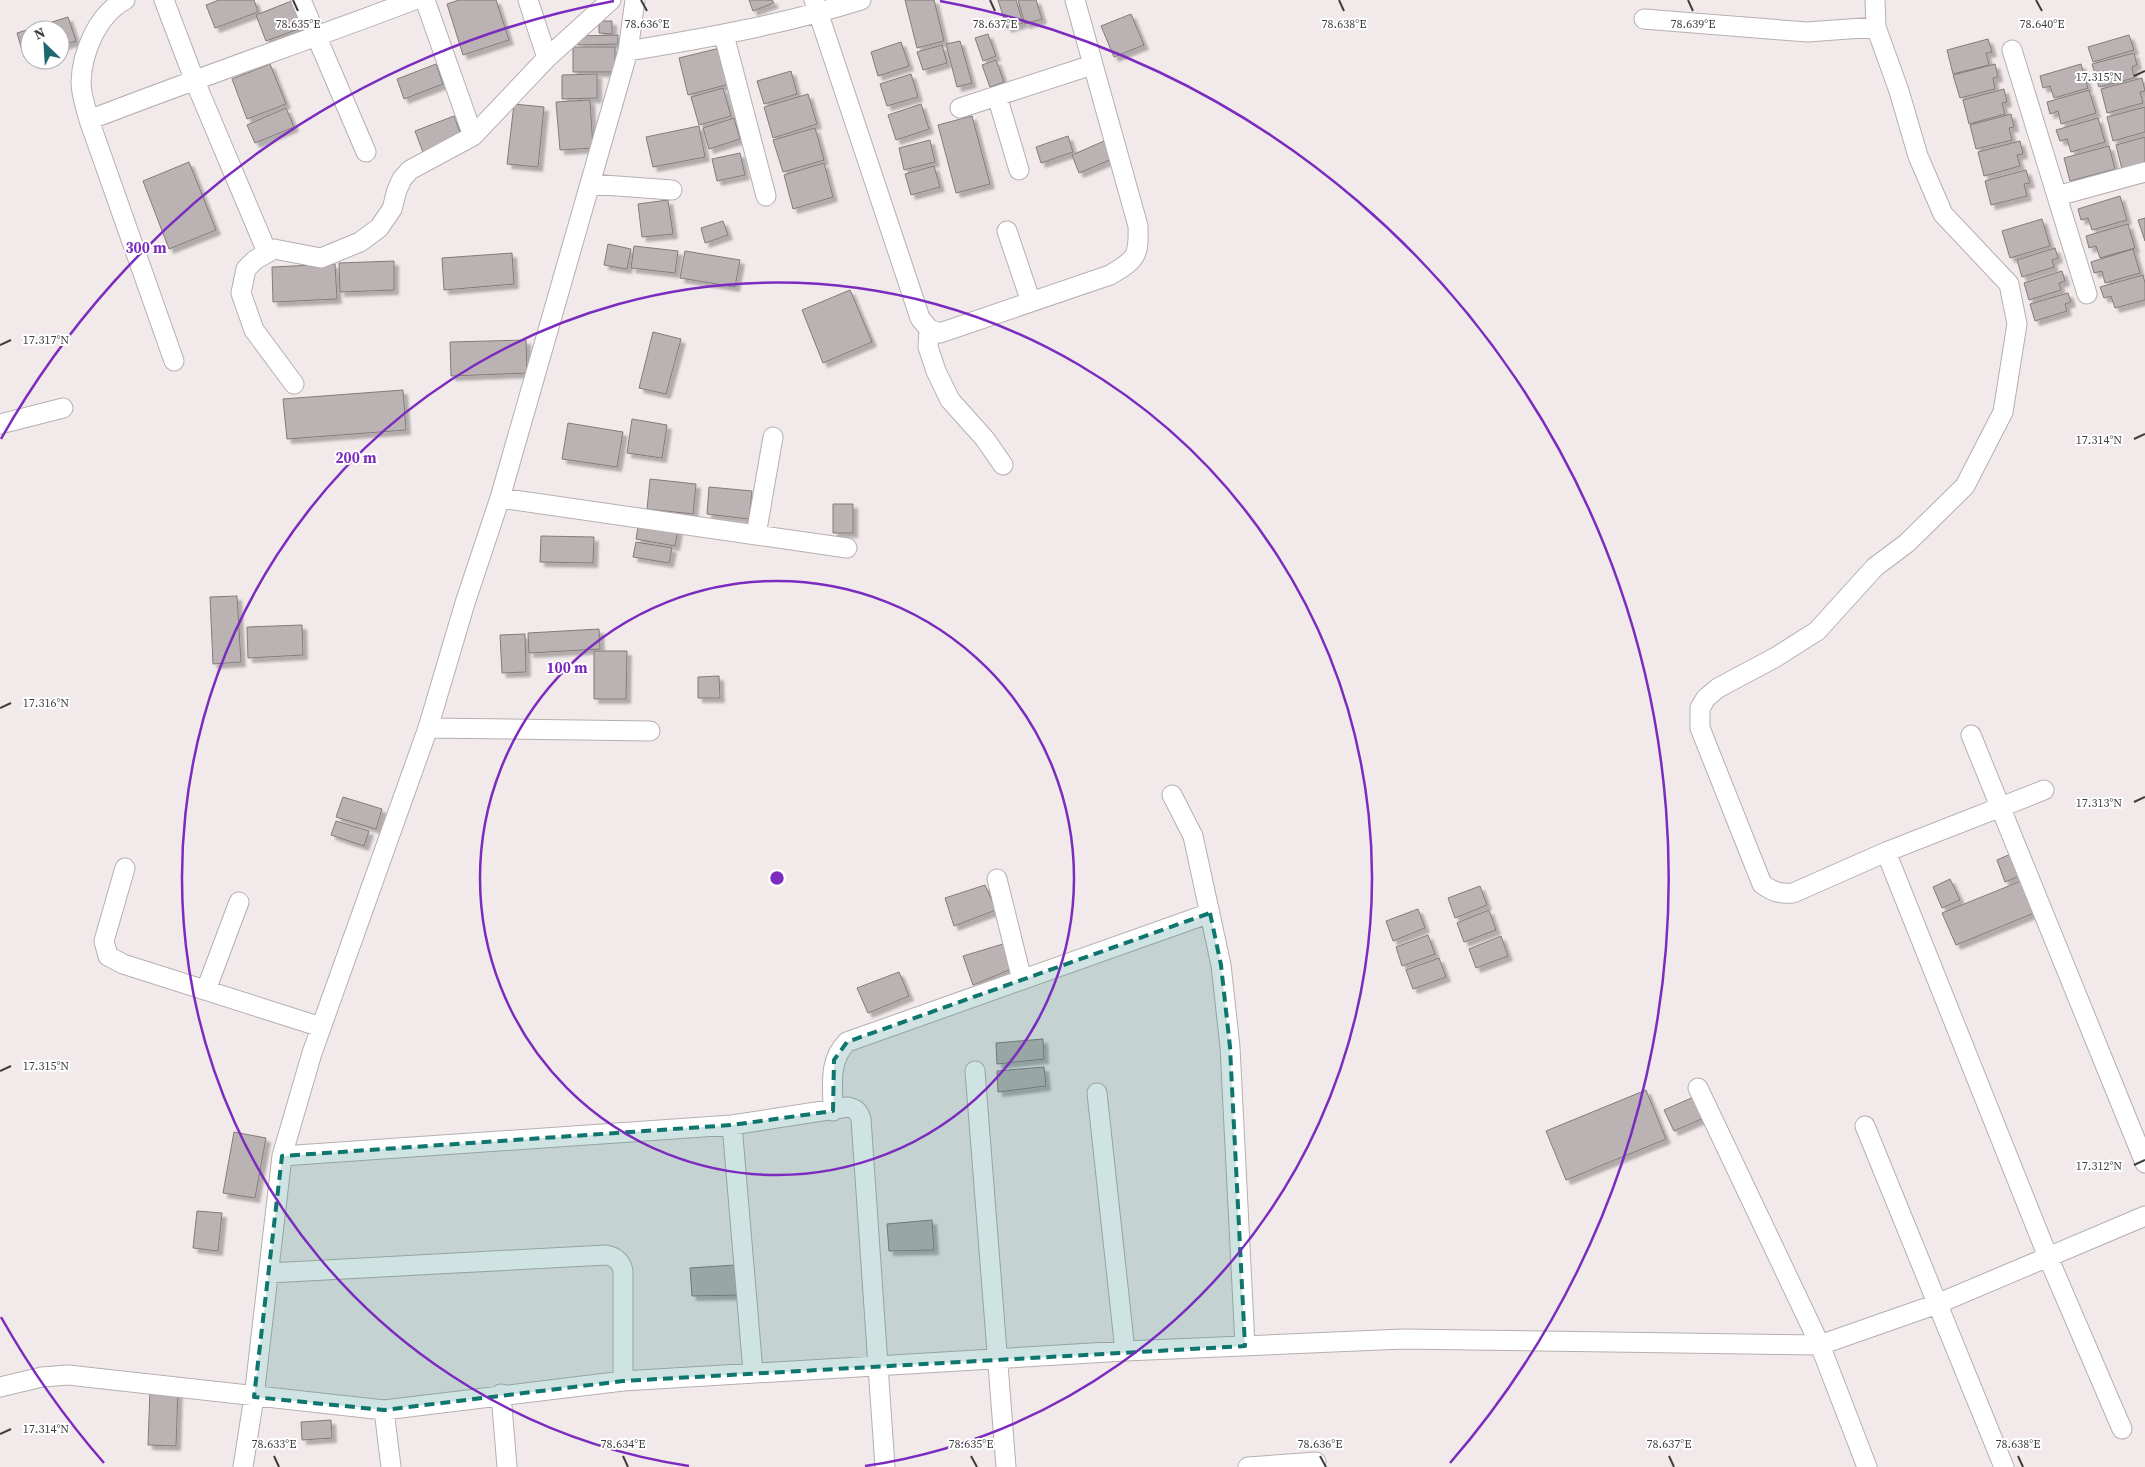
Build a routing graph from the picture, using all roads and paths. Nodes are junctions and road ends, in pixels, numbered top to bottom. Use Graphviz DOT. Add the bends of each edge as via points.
graph roads {
  1 [pos="125,0"];
  2 [pos="164,0"];
  3 [pos="302,0"];
  4 [pos="414,0"];
  5 [pos="425,0"];
  6 [pos="528,0"];
  7 [pos="611,0"];
  8 [pos="861,0"];
  9 [pos="1074,0"];
  10 [pos="1875,0"];
  11 [pos="632,5"];
  12 [pos="816,7"];
  13 [pos="1644,19"];
  14 [pos="1876,27"];
  15 [pos="724,35"];
  16 [pos="318,36"];
  17 [pos="2012,50"];
  18 [pos="628,51"];
  19 [pos="547,58"];
  20 [pos="1092,65"];
  21 [pos="194,79"];
  22 [pos="997,96"];
  23 [pos="960,108"];
  24 [pos="89,120"];
  25 [pos="472,136"];
  26 [pos="366,152"];
  27 [pos="1019,170"];
  28 [pos="2145,172"];
  29 [pos="590,184"];
  30 [pos="672,190"];
  31 [pos="766,196"];
  32 [pos="2057,196"];
  33 [pos="1007,231"];
  34 [pos="267,252"];
  35 [pos="2087,294"];
  36 [pos="1031,302"];
  37 [pos="929,329"];
  38 [pos="174,361"];
  39 [pos="294,384"];
  40 [pos="63,408"];
  41 [pos="0,424"];
  42 [pos="773,437"];
  43 [pos="1003,465"];
  44 [pos="500,498"];
  45 [pos="756,535"];
  46 [pos="847,548"];
  47 [pos="428,728"];
  48 [pos="650,731"];
  49 [pos="1971,735"];
  50 [pos="2044,790"];
  51 [pos="1172,794"];
  52 [pos="2000,807"];
  53 [pos="1886,852"];
  54 [pos="125,868"];
  55 [pos="998,879"];
  56 [pos="239,902"];
  57 [pos="1210,913"];
  58 [pos="1022,980"];
  59 [pos="206,990"];
  60 [pos="321,1027"];
  61 [pos="975,1071"];
  62 [pos="1698,1088"];
  63 [pos="1097,1093"];
  64 [pos="832,1111"];
  65 [pos="732,1125"];
  66 [pos="1864,1126"];
  67 [pos="282,1156"];
  68 [pos="2145,1164"];
  69 [pos="2145,1216"];
  70 [pos="2048,1257"];
  71 [pos="268,1273"];
  72 [pos="1937,1304"];
  73 [pos="1820,1345"];
  74 [pos="1245,1346"];
  75 [pos="1125,1351"];
  76 [pos="998,1357"];
  77 [pos="879,1364"];
  78 [pos="753,1372"];
  79 [pos="623,1381"];
  80 [pos="0,1387"];
  81 [pos="502,1394"];
  82 [pos="254,1397"];
  83 [pos="384,1410"];
  84 [pos="2122,1429"];
  85 [pos="1316,1462"];
  86 [pos="243,1467"];
  87 [pos="391,1467"];
  88 [pos="507,1467"];
  89 [pos="885,1467"];
  90 [pos="1006,1467"];
  91 [pos="1248,1467"];
  92 [pos="1867,1467"];
  93 [pos="2004,1467"];
  1 -- 24 [label="street" via="95,31 85,60 81,82"];
  2 -- 21 [label="street"];
  3 -- 16 [label="street"];
  4 -- 16 [label="street"];
  5 -- 25 [label="street"];
  6 -- 19 [label="street"];
  7 -- 19 [label="street"];
  8 -- 12 [label="street"];
  9 -- 20 [label="street"];
  10 -- 14 [label="street"];
  11 -- 18 [label="street"];
  12 -- 15 [label="street"];
  12 -- 37 [label="street" via="920,318"];
  13 -- 14 [label="street" via="1807,32"];
  14 -- 53 [label="street" via="1918,156 1943,214 2008,284 2017,324 2004,412 1965,486 1907,543 1875,567 1818,631 1706,698 1700,708 1700,728 1762,884 1771,891 1793,894"];
  15 -- 18 [label="street"];
  15 -- 31 [label="street"];
  16 -- 21 [label="street"];
  16 -- 26 [label="street"];
  17 -- 32 [label="street"];
  18 -- 29 [label="street"];
  19 -- 25 [label="street"];
  20 -- 22 [label="street"];
  20 -- 36 [label="street" via="1138,226 1139,249 1129,264 1110,275"];
  21 -- 24 [label="street"];
  21 -- 34 [label="street"];
  22 -- 23 [label="street"];
  22 -- 27 [label="street"];
  24 -- 38 [label="street"];
  25 -- 34 [label="street" via="410,170 402,179 392,209 379,228 360,242 321,258 281,250"];
  28 -- 32 [label="street"];
  29 -- 30 [label="street"];
  29 -- 44 [label="street"];
  32 -- 35 [label="street"];
  33 -- 36 [label="street"];
  34 -- 39 [label="street" via="246,269 241,293 254,330"];
  36 -- 37 [label="street" via="940,333"];
  37 -- 43 [label="street" via="928,347 950,400"];
  40 -- 41 [label="street"];
  42 -- 45 [label="street"];
  44 -- 45 [label="street"];
  44 -- 47 [label="street" via="464,602"];
  45 -- 46 [label="street"];
  47 -- 48 [label="street"];
  47 -- 60 [label="street"];
  49 -- 52 [label="street"];
  50 -- 52 [label="street"];
  51 -- 57 [label="street" via="1193,836"];
  52 -- 53 [label="street"];
  52 -- 68 [label="street"];
  53 -- 70 [label="street"];
  54 -- 59 [label="street" via="104,941 108,956 123,964"];
  55 -- 58 [label="street"];
  56 -- 59 [label="street"];
  57 -- 58 [label="street"];
  57 -- 74 [label="street" via="1221,965 1230,1047"];
  58 -- 64 [label="street" via="847,1042 838,1050 834,1060"];
  59 -- 60 [label="street"];
  60 -- 67 [label="street"];
  61 -- 76 [label="street"];
  62 -- 73 [label="street"];
  63 -- 75 [label="street"];
  64 -- 65 [label="street"];
  64 -- 77 [label="street" via="853,1108 861,1118"];
  65 -- 67 [label="street"];
  65 -- 78 [label="street"];
  66 -- 72 [label="street"];
  67 -- 71 [label="street"];
  69 -- 70 [label="street"];
  70 -- 72 [label="street"];
  70 -- 84 [label="street"];
  71 -- 79 [label="street" via="613,1257 622,1265 623,1272"];
  71 -- 82 [label="street"];
  72 -- 73 [label="street"];
  72 -- 93 [label="street"];
  73 -- 74 [label="street" via="1403,1339"];
  73 -- 92 [label="street"];
  74 -- 75 [label="street"];
  75 -- 76 [label="street"];
  76 -- 77 [label="street"];
  76 -- 90 [label="street"];
  77 -- 78 [label="street"];
  77 -- 89 [label="street"];
  78 -- 79 [label="street"];
  79 -- 81 [label="street"];
  80 -- 82 [label="street" via="42,1376 68,1375"];
  81 -- 83 [label="street"];
  81 -- 88 [label="street"];
  82 -- 83 [label="street"];
  82 -- 86 [label="street"];
  83 -- 87 [label="street"];
  85 -- 91 [label="street"];
}
